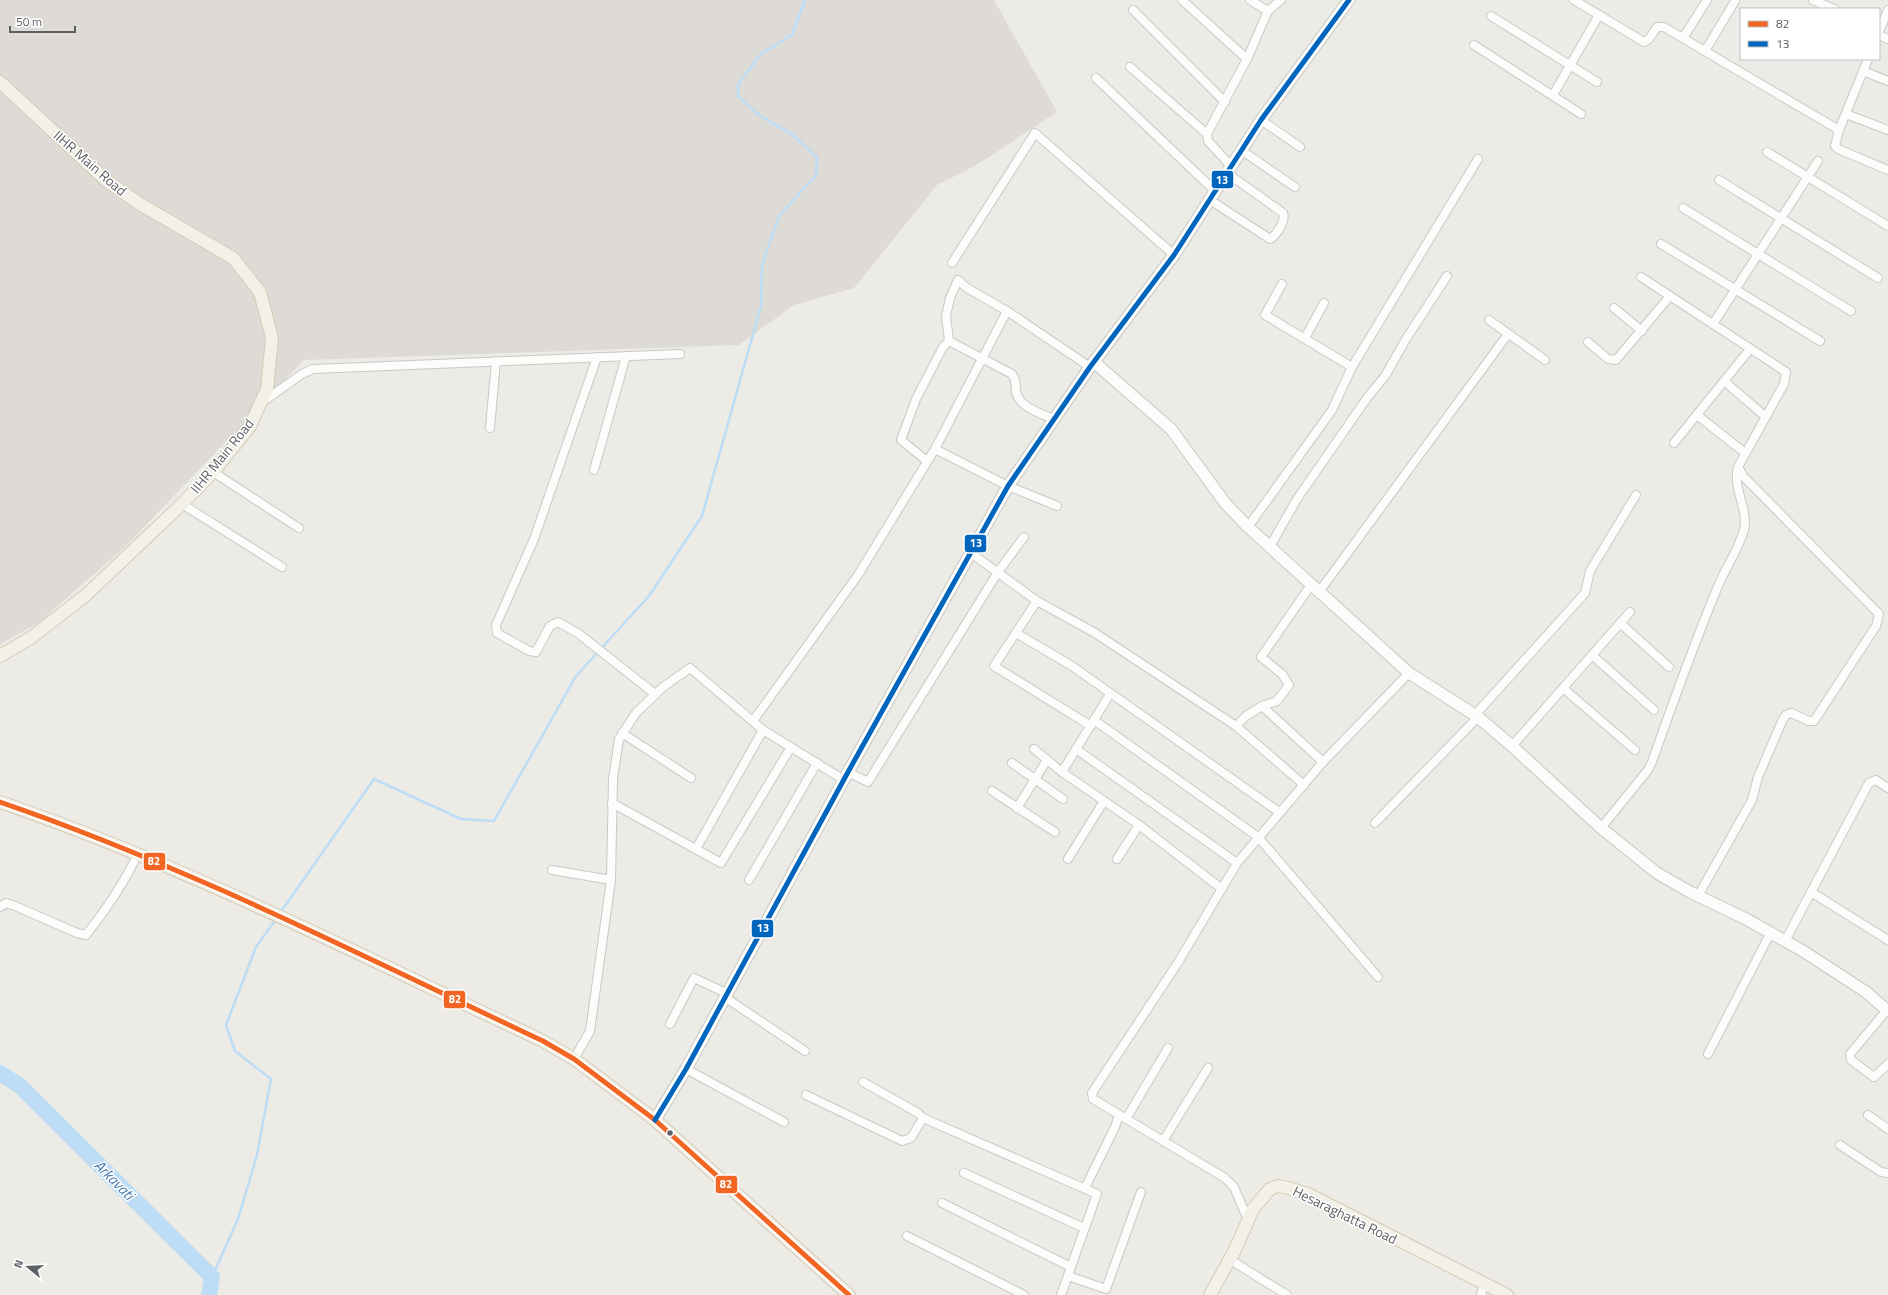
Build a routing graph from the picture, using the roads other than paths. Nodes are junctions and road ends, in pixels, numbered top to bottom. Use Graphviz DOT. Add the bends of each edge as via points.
graph roads {
  1 [pos="1182,0"];
  2 [pos="1250,0"];
  3 [pos="1281,0"];
  4 [pos="1349,0"];
  5 [pos="1574,0"];
  6 [pos="1707,0"];
  7 [pos="1813,0"];
  8 [pos="1735,1"];
  9 [pos="1832,8"];
  10 [pos="1133,10"];
  11 [pos="1888,10"];
  12 [pos="1268,11"];
  13 [pos="1599,15"];
  14 [pos="1491,16"];
  15 [pos="1880,29"];
  16 [pos="1880,32"];
  17 [pos="1683,38"];
  18 [pos="1888,38"];
  19 [pos="1474,45"];
  20 [pos="1705,51"];
  21 [pos="1247,59"];
  22 [pos="1868,60"];
  23 [pos="1570,65"];
  24 [pos="1130,67"];
  25 [pos="1863,71"];
  26 [pos="1096,78"];
  27 [pos="1888,81"];
  28 [pos="0,82"];
  29 [pos="1597,82"];
  30 [pos="1552,95"];
  31 [pos="1225,102"];
  32 [pos="1581,114"];
  33 [pos="1846,114"];
  34 [pos="1261,120"];
  35 [pos="1839,130"];
  36 [pos="1888,130"];
  37 [pos="1207,134"];
  38 [pos="1300,147"];
  39 [pos="1241,150"];
  40 [pos="1767,152"];
  41 [pos="1478,159"];
  42 [pos="1818,161"];
  43 [pos="1229,170"];
  44 [pos="1888,170"];
  45 [pos="1808,177"];
  46 [pos="1719,180"];
  47 [pos="1295,187"];
  48 [pos="1213,196"];
  49 [pos="1683,208"];
  50 [pos="1781,218"];
  51 [pos="1888,226"];
  52 [pos="1661,244"];
  53 [pos="1758,254"];
  54 [pos="1174,255"];
  55 [pos="952,263"];
  56 [pos="1446,276"];
  57 [pos="1641,277"];
  58 [pos="1878,278"];
  59 [pos="1282,284"];
  60 [pos="1735,290"];
  61 [pos="1670,296"];
  62 [pos="1324,303"];
  63 [pos="1614,308"];
  64 [pos="1007,311"];
  65 [pos="1851,311"];
  66 [pos="1489,320"];
  67 [pos="1713,324"];
  68 [pos="1642,331"];
  69 [pos="1508,334"];
  70 [pos="1304,338"];
  71 [pos="949,341"];
  72 [pos="1820,341"];
  73 [pos="1588,342"];
  74 [pos="1750,349"];
  75 [pos="680,354"];
  76 [pos="626,356"];
  77 [pos="597,357"];
  78 [pos="981,359"];
  79 [pos="1545,360"];
  80 [pos="496,362"];
  81 [pos="1092,365"];
  82 [pos="1352,367"];
  83 [pos="1724,381"];
  84 [pos="260,404"];
  85 [pos="1697,415"];
  86 [pos="1766,417"];
  87 [pos="1053,419"];
  88 [pos="490,428"];
  89 [pos="1674,443"];
  90 [pos="934,450"];
  91 [pos="1745,453"];
  92 [pos="927,461"];
  93 [pos="1738,467"];
  94 [pos="594,470"];
  95 [pos="213,472"];
  96 [pos="1008,486"];
  97 [pos="1636,495"];
  98 [pos="182,504"];
  99 [pos="1057,506"];
  100 [pos="1248,527"];
  101 [pos="299,528"];
  102 [pos="1024,537"];
  103 [pos="1269,548"];
  104 [pos="971,553"];
  105 [pos="282,567"];
  106 [pos="998,572"];
  107 [pos="1315,588"];
  108 [pos="1036,600"];
  109 [pos="1630,612"];
  110 [pos="1620,623"];
  111 [pos="1016,633"];
  112 [pos="1592,655"];
  113 [pos="0,656"];
  114 [pos="1669,667"];
  115 [pos="1410,673"];
  116 [pos="1563,688"];
  117 [pos="655,694"];
  118 [pos="1110,694"];
  119 [pos="1262,706"];
  120 [pos="1654,710"];
  121 [pos="1476,716"];
  122 [pos="753,721"];
  123 [pos="1092,723"];
  124 [pos="1236,726"];
  125 [pos="763,730"];
  126 [pos="622,733"];
  127 [pos="1512,746"];
  128 [pos="791,747"];
  129 [pos="1034,749"];
  130 [pos="1076,750"];
  131 [pos="1635,750"];
  132 [pos="1047,760"];
  133 [pos="1323,762"];
  134 [pos="817,763"];
  135 [pos="1012,763"];
  136 [pos="1062,772"];
  137 [pos="846,776"];
  138 [pos="691,778"];
  139 [pos="1035,779"];
  140 [pos="1304,785"];
  141 [pos="1888,788"];
  142 [pos="992,791"];
  143 [pos="1063,799"];
  144 [pos="1104,801"];
  145 [pos="0,802"];
  146 [pos="612,803"];
  147 [pos="1017,808"];
  148 [pos="1279,812"];
  149 [pos="1375,823"];
  150 [pos="1139,825"];
  151 [pos="1601,828"];
  152 [pos="1054,832"];
  153 [pos="1258,837"];
  154 [pos="696,849"];
  155 [pos="138,854"];
  156 [pos="1068,859"];
  157 [pos="1117,859"];
  158 [pos="1237,863"];
  159 [pos="552,870"];
  160 [pos="610,880"];
  161 [pos="749,880"];
  162 [pos="1222,889"];
  163 [pos="1811,892"];
  164 [pos="1698,896"];
  165 [pos="0,907"];
  166 [pos="1771,932"];
  167 [pos="1888,940"];
  168 [pos="1785,941"];
  169 [pos="1378,977"];
  170 [pos="727,996"];
  171 [pos="1888,1010"];
  172 [pos="670,1024"];
  173 [pos="1168,1048"];
  174 [pos="805,1051"];
  175 [pos="1708,1054"];
  176 [pos="574,1059"];
  177 [pos="1888,1064"];
  178 [pos="1208,1068"];
  179 [pos="686,1069"];
  180 [pos="863,1082"];
  181 [pos="806,1095"];
  182 [pos="1868,1115"];
  183 [pos="1123,1117"];
  184 [pos="922,1118"];
  185 [pos="655,1120"];
  186 [pos="784,1122"];
  187 [pos="1888,1129"];
  188 [pos="1163,1141"];
  189 [pos="1840,1145"];
  190 [pos="964,1173"];
  191 [pos="1888,1174"];
  192 [pos="1085,1188"];
  193 [pos="1141,1192"];
  194 [pos="942,1203"];
  195 [pos="1248,1220"];
  196 [pos="1084,1228"];
  197 [pos="908,1236"];
  198 [pos="1229,1260"];
  199 [pos="1071,1267"];
  200 [pos="1068,1276"];
  201 [pos="1482,1289"];
  202 [pos="849,1295"];
  203 [pos="1024,1295"];
  204 [pos="1061,1295"];
  205 [pos="1210,1295"];
  206 [pos="1287,1295"];
  207 [pos="1507,1295"];
  1 -- 21 [label="street"];
  2 -- 12 [label="street"];
  3 -- 12 [label="street"];
  4 -- 34 [label="street"];
  5 -- 13 [label="street"];
  6 -- 17 [label="street"];
  7 -- 9 [label="street"];
  8 -- 20 [label="street"];
  10 -- 31 [label="street"];
  11 -- 15 [label="street"];
  12 -- 21 [label="street"];
  13 -- 17 [label="street" via="1644,42 1660,26"];
  13 -- 23 [label="street"];
  14 -- 23 [label="street"];
  16 -- 18 [label="street"];
  17 -- 20 [label="street"];
  19 -- 30 [label="street"];
  20 -- 35 [label="street"];
  21 -- 31 [label="street"];
  22 -- 25 [label="street"];
  23 -- 29 [label="street"];
  23 -- 30 [label="street"];
  24 -- 37 [label="street"];
  25 -- 27 [label="street"];
  25 -- 33 [label="street"];
  26 -- 48 [label="street"];
  28 -- 84 [label="main road, IIHR Main Road" via="107,181 140,204 233,258 260,292 272,338 267,389"];
  30 -- 32 [label="street"];
  31 -- 37 [label="street"];
  33 -- 35 [label="street"];
  33 -- 36 [label="street"];
  34 -- 38 [label="street"];
  34 -- 39 [label="street"];
  35 -- 44 [label="street" via="1836,143 1838,149"];
  37 -- 43 [label="street" via="1208,141"];
  39 -- 43 [label="street"];
  39 -- 47 [label="street"];
  40 -- 45 [label="street"];
  41 -- 82 [label="street"];
  42 -- 45 [label="street"];
  43 -- 48 [label="street"];
  43 -- 48 [label="street" via="1284,213 1284,219 1274,237 1267,237"];
  45 -- 50 [label="street"];
  45 -- 51 [label="street"];
  46 -- 50 [label="street"];
  48 -- 54 [label="street"];
  49 -- 53 [label="street"];
  50 -- 53 [label="street"];
  50 -- 58 [label="street"];
  52 -- 60 [label="street"];
  53 -- 60 [label="street"];
  53 -- 65 [label="street"];
  54 -- 55 [label="street" via="1035,133"];
  54 -- 81 [label="street"];
  56 -- 103 [label="street" via="1385,376 1297,499"];
  57 -- 61 [label="street"];
  59 -- 70 [label="street" via="1265,315"];
  60 -- 67 [label="street"];
  60 -- 72 [label="street"];
  61 -- 67 [label="street"];
  61 -- 68 [label="street"];
  62 -- 70 [label="street"];
  63 -- 68 [label="street"];
  64 -- 71 [label="street" via="958,280 946,316"];
  64 -- 78 [label="street"];
  64 -- 81 [label="street"];
  66 -- 69 [label="street"];
  67 -- 74 [label="street"];
  68 -- 73 [label="street" via="1616,360 1608,359"];
  69 -- 79 [label="street"];
  69 -- 107 [label="street"];
  70 -- 82 [label="street"];
  71 -- 78 [label="street"];
  71 -- 92 [label="street" via="943,347 916,399 901,440"];
  74 -- 83 [label="street"];
  74 -- 86 [label="street" via="1786,372 1784,384"];
  75 -- 76 [label="street"];
  76 -- 77 [label="street"];
  76 -- 94 [label="street"];
  77 -- 80 [label="street"];
  77 -- 117 [label="street" via="534,539 496,625 497,633 528,651 536,652 550,626 558,622 579,634"];
  78 -- 87 [label="street" via="1012,374 1017,381 1016,391 1020,399 1029,408"];
  78 -- 90 [label="street"];
  80 -- 84 [label="street" via="313,369"];
  80 -- 88 [label="street"];
  81 -- 87 [label="street"];
  81 -- 100 [label="street" via="1171,428 1225,503"];
  82 -- 100 [label="street" via="1332,410"];
  83 -- 85 [label="street"];
  83 -- 86 [label="street"];
  84 -- 95 [label="main road, IIHR Main Road" via="250,426"];
  85 -- 89 [label="street"];
  85 -- 91 [label="street"];
  86 -- 91 [label="street"];
  87 -- 96 [label="street"];
  90 -- 92 [label="street"];
  90 -- 96 [label="street"];
  91 -- 93 [label="street"];
  92 -- 122 [label="street" via="858,575"];
  93 -- 151 [label="street" via="1736,487 1745,518 1740,541 1716,589 1652,762"];
  93 -- 164 [label="street" via="1743,476 1879,614 1876,626 1814,721 1791,713 1786,715 1758,776 1752,800"];
  95 -- 98 [label="main road, IIHR Main Road"];
  95 -- 101 [label="street"];
  96 -- 99 [label="street"];
  96 -- 104 [label="street"];
  97 -- 121 [label="street" via="1590,571 1585,593"];
  98 -- 105 [label="street"];
  98 -- 113 [label="main road, IIHR Main Road" via="86,595 32,637"];
  100 -- 103 [label="street"];
  102 -- 106 [label="street"];
  103 -- 107 [label="street"];
  104 -- 106 [label="street"];
  104 -- 137 [label="street"];
  106 -- 108 [label="street"];
  106 -- 137 [label="street" via="868,782"];
  107 -- 115 [label="street"];
  107 -- 119 [label="street" via="1261,657 1282,674 1290,685 1277,701"];
  108 -- 111 [label="street"];
  108 -- 124 [label="street" via="1095,633"];
  109 -- 110 [label="street"];
  110 -- 112 [label="street"];
  110 -- 114 [label="street"];
  111 -- 118 [label="street" via="1072,666"];
  111 -- 123 [label="street" via="994,666"];
  112 -- 116 [label="street"];
  112 -- 120 [label="street"];
  115 -- 121 [label="street"];
  115 -- 133 [label="street"];
  116 -- 127 [label="street"];
  116 -- 131 [label="street"];
  117 -- 122 [label="street" via="690,668"];
  117 -- 126 [label="street" via="636,713"];
  118 -- 123 [label="street"];
  118 -- 148 [label="street"];
  119 -- 124 [label="street"];
  119 -- 133 [label="street"];
  121 -- 127 [label="street"];
  121 -- 149 [label="street"];
  122 -- 125 [label="street"];
  123 -- 130 [label="street"];
  123 -- 153 [label="street"];
  124 -- 140 [label="street"];
  125 -- 128 [label="street"];
  125 -- 154 [label="street"];
  126 -- 138 [label="street"];
  126 -- 146 [label="street" via="613,779"];
  127 -- 151 [label="street"];
  128 -- 134 [label="street"];
  128 -- 154 [label="street" via="721,863"];
  129 -- 132 [label="street"];
  130 -- 136 [label="street"];
  130 -- 158 [label="street"];
  132 -- 136 [label="street"];
  132 -- 139 [label="street"];
  133 -- 140 [label="street"];
  134 -- 137 [label="street"];
  134 -- 161 [label="street"];
  135 -- 139 [label="street"];
  136 -- 144 [label="street"];
  137 -- 170 [label="street"];
  139 -- 143 [label="street"];
  139 -- 147 [label="street"];
  140 -- 148 [label="street"];
  141 -- 163 [label="street" via="1876,780 1869,783"];
  142 -- 147 [label="street"];
  144 -- 150 [label="street"];
  144 -- 156 [label="street"];
  145 -- 155 [label="main road"];
  146 -- 154 [label="street"];
  146 -- 160 [label="street"];
  147 -- 152 [label="street"];
  148 -- 153 [label="street"];
  150 -- 157 [label="street"];
  150 -- 162 [label="street"];
  151 -- 164 [label="street" via="1657,873"];
  153 -- 158 [label="street"];
  153 -- 169 [label="street"];
  155 -- 165 [label="street" via="104,912 86,935 6,903"];
  155 -- 176 [label="main road" via="278,916 543,1041"];
  158 -- 162 [label="street"];
  159 -- 160 [label="street"];
  160 -- 176 [label="street" via="590,1031"];
  162 -- 183 [label="street" via="1179,961 1092,1094 1093,1099"];
  163 -- 167 [label="street"];
  163 -- 168 [label="street"];
  164 -- 166 [label="street"];
  166 -- 168 [label="street"];
  166 -- 175 [label="street"];
  168 -- 171 [label="street" via="1866,992"];
  170 -- 172 [label="street" via="694,978"];
  170 -- 174 [label="street"];
  170 -- 179 [label="street"];
  171 -- 177 [label="street" via="1850,1057 1874,1078"];
  173 -- 183 [label="street"];
  176 -- 185 [label="main road"];
  178 -- 188 [label="street"];
  179 -- 185 [label="street"];
  179 -- 186 [label="street"];
  180 -- 184 [label="street" via="918,1113"];
  181 -- 184 [label="street" via="902,1141 911,1138"];
  182 -- 187 [label="street"];
  183 -- 188 [label="street"];
  183 -- 192 [label="street" via="1115,1127"];
  184 -- 192 [label="street"];
  185 -- 202 [label="main road"];
  188 -- 195 [label="street" via="1225,1178 1234,1188"];
  189 -- 191 [label="street"];
  190 -- 196 [label="street"];
  192 -- 196 [label="street" via="1097,1194"];
  193 -- 200 [label="street" via="1106,1289"];
  194 -- 199 [label="street"];
  195 -- 198 [label="main road, Hesaraghatta Road"];
  195 -- 201 [label="main road, Hesaraghatta Road" via="1253,1209 1270,1189 1278,1186 1288,1188 1308,1194"];
  196 -- 199 [label="street"];
  197 -- 203 [label="street"];
  198 -- 205 [label="main road, Hesaraghatta Road"];
  198 -- 206 [label="street"];
  199 -- 200 [label="street"];
  200 -- 204 [label="street"];
  201 -- 207 [label="main road, Hesaraghatta Road"];
}
